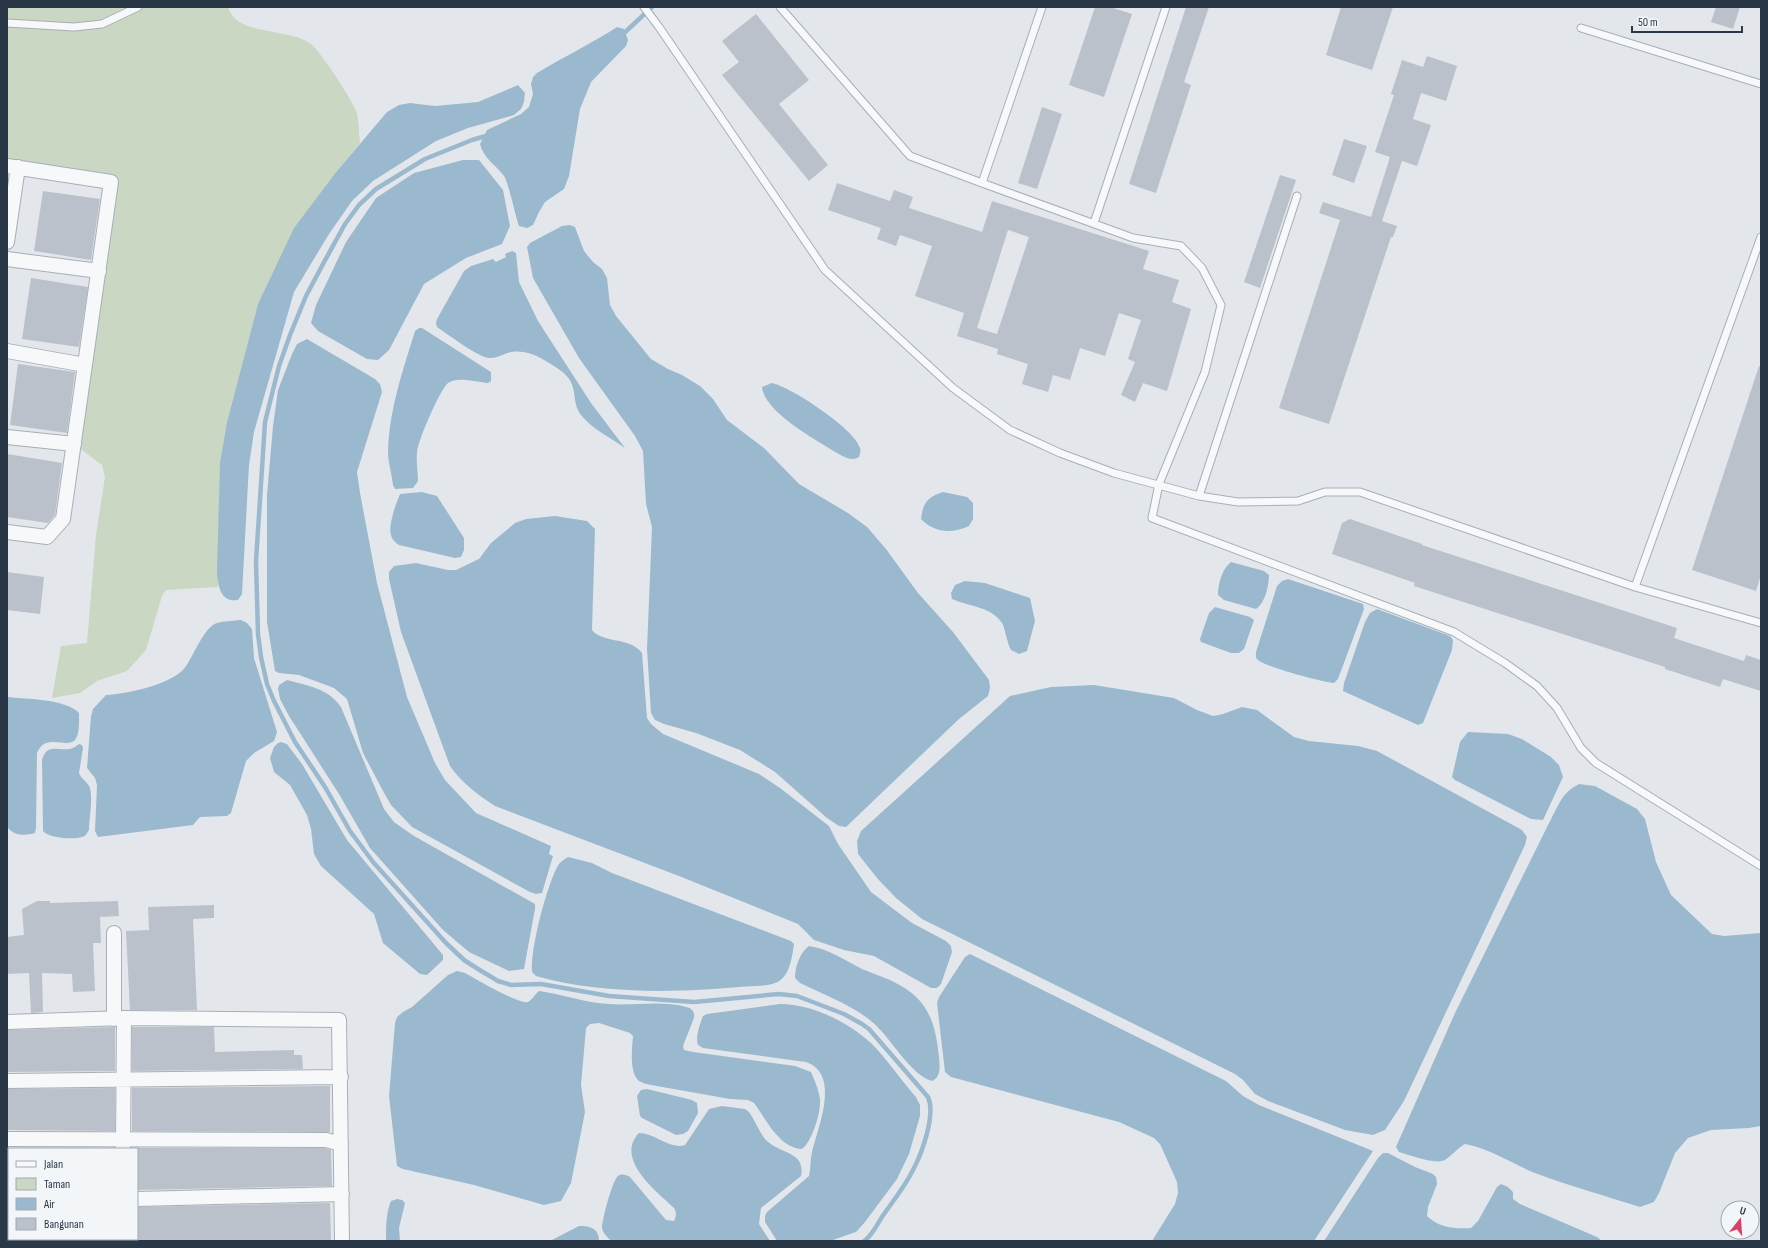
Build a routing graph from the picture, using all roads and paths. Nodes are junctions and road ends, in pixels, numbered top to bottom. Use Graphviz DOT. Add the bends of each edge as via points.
graph roads {
  1 [pos="138,7"];
  2 [pos="644,7"];
  3 [pos="780,7"];
  4 [pos="1042,7"];
  5 [pos="1166,7"];
  6 [pos="7,23"];
  7 [pos="1581,28"];
  8 [pos="1761,84"];
  9 [pos="13,167"];
  10 [pos="982,183"];
  11 [pos="1297,196"];
  12 [pos="1094,223"];
  13 [pos="1761,237"];
  14 [pos="7,242"];
  15 [pos="7,259"];
  16 [pos="99,271"];
  17 [pos="7,351"];
  18 [pos="85,365"];
  19 [pos="7,437"];
  20 [pos="74,444"];
  21 [pos="1159,484"];
  22 [pos="1199,496"];
  23 [pos="7,532"];
  24 [pos="1635,587"];
  25 [pos="1761,623"];
  26 [pos="1761,866"];
  27 [pos="114,933"];
  28 [pos="119,1019"];
  29 [pos="7,1022"];
  30 [pos="341,1077"];
  31 [pos="125,1080"];
  32 [pos="7,1081"];
  33 [pos="7,1139"];
  34 [pos="123,1144"];
  35 [pos="341,1144"];
  36 [pos="342,1194"];
  37 [pos="138,1199"];
  38 [pos="342,1241"];
  1 -- 6 [label="lane" via="102,24 74,27"];
  2 -- 21 [label="lane" via="825,270 947,383 1010,430 1060,453 1114,473"];
  3 -- 10 [label="lane" via="910,156"];
  4 -- 10 [label="lane"];
  5 -- 12 [label="lane"];
  7 -- 8 [label="lane"];
  9 -- 14 [label="street"];
  9 -- 16 [label="street" via="111,182"];
  10 -- 12 [label="lane"];
  11 -- 22 [label="lane"];
  12 -- 21 [label="lane" via="1133,238 1181,246 1202,268 1221,305 1205,372"];
  13 -- 24 [label="lane"];
  15 -- 16 [label="street"];
  16 -- 18 [label="street"];
  17 -- 18 [label="street"];
  18 -- 20 [label="street"];
  19 -- 20 [label="street"];
  20 -- 23 [label="street" via="64,519 47,537"];
  21 -- 22 [label="lane"];
  21 -- 26 [label="lane" via="1152,518 1454,632 1505,663 1537,686 1556,708 1581,748 1596,763"];
  22 -- 24 [label="lane" via="1238,502 1298,501 1325,492 1360,492"];
  24 -- 25 [label="lane"];
  27 -- 28 [label="street"];
  28 -- 29 [label="street"];
  28 -- 30 [label="street" via="340,1020"];
  28 -- 31 [label="street"];
  30 -- 31 [label="street"];
  30 -- 35 [label="street"];
  31 -- 32 [label="street"];
  31 -- 34 [label="street"];
  33 -- 34 [label="street"];
  34 -- 35 [label="street" via="326,1140"];
  35 -- 36 [label="street"];
  36 -- 37 [label="street"];
  36 -- 38 [label="street"];
}
